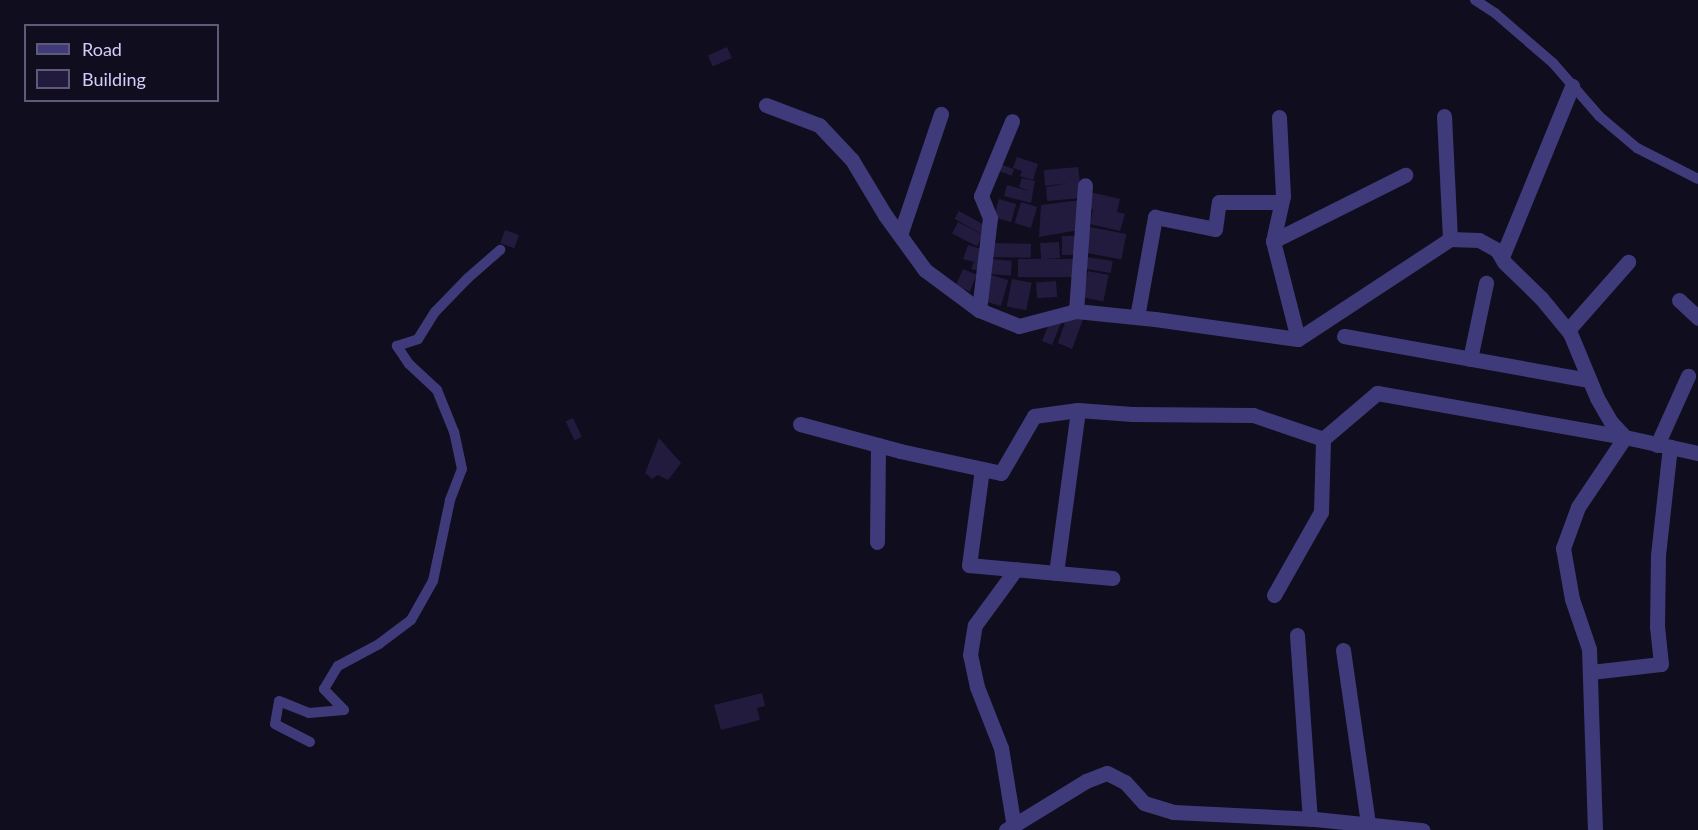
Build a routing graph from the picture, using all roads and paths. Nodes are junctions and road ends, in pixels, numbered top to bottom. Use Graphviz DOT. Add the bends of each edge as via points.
graph roads {
  1 [pos="1475,0"];
  2 [pos="1572,86"];
  3 [pos="766,105"];
  4 [pos="941,114"];
  5 [pos="1444,116"];
  6 [pos="1279,117"];
  7 [pos="1012,121"];
  8 [pos="1405,175"];
  9 [pos="1698,179"];
  10 [pos="1085,185"];
  11 [pos="1281,202"];
  12 [pos="900,235"];
  13 [pos="1450,239"];
  14 [pos="1273,241"];
  15 [pos="500,250"];
  16 [pos="1502,257"];
  17 [pos="1628,262"];
  18 [pos="1486,283"];
  19 [pos="1679,300"];
  20 [pos="979,310"];
  21 [pos="1076,311"];
  22 [pos="1137,317"];
  23 [pos="1698,318"];
  24 [pos="1568,330"];
  25 [pos="1344,336"];
  26 [pos="1298,339"];
  27 [pos="1470,358"];
  28 [pos="1688,376"];
  29 [pos="1589,380"];
  30 [pos="1078,410"];
  31 [pos="800,424"];
  32 [pos="1625,437"];
  33 [pos="1323,439"];
  34 [pos="878,445"];
  35 [pos="1663,446"];
  36 [pos="1698,453"];
  37 [pos="982,469"];
  38 [pos="876,542"];
  39 [pos="1016,569"];
  40 [pos="1056,573"];
  41 [pos="1112,578"];
  42 [pos="1274,595"];
  43 [pos="1298,635"];
  44 [pos="1343,650"];
  45 [pos="1591,672"];
  46 [pos="310,742"];
  47 [pos="1310,819"];
  48 [pos="1368,824"];
  49 [pos="1010,828"];
  50 [pos="1422,830"];
  51 [pos="1595,830"];
  1 -- 2 [label="street" via="1553,63"];
  2 -- 9 [label="street" via="1599,116 1637,148"];
  2 -- 16 [label="street"];
  3 -- 12 [label="street" via="819,125 852,160"];
  4 -- 12 [label="street"];
  5 -- 13 [label="street"];
  6 -- 11 [label="street"];
  7 -- 20 [label="street" via="981,196 990,218"];
  8 -- 14 [label="street"];
  10 -- 21 [label="street"];
  11 -- 14 [label="street"];
  11 -- 22 [label="street" via="1219,202 1215,229 1155,217"];
  12 -- 20 [label="street" via="925,270"];
  13 -- 16 [label="street" via="1479,240"];
  13 -- 26 [label="street"];
  14 -- 26 [label="street"];
  15 -- 46 [label="street" via="435,312 418,339 397,345 409,364 437,390 454,432 462,469 450,500 433,581 411,621 338,666 324,689 344,710 309,712 279,700 275,723"];
  16 -- 24 [label="street"];
  17 -- 24 [label="street"];
  18 -- 27 [label="street"];
  19 -- 23 [label="street"];
  20 -- 21 [label="street" via="1019,326"];
  21 -- 22 [label="street"];
  22 -- 26 [label="street"];
  24 -- 29 [label="street"];
  25 -- 27 [label="street"];
  27 -- 29 [label="street"];
  28 -- 35 [label="street"];
  29 -- 32 [label="street" via="1611,422"];
  30 -- 33 [label="street" via="1253,415"];
  30 -- 37 [label="street" via="1034,416 1000,473"];
  30 -- 40 [label="street"];
  31 -- 34 [label="street"];
  32 -- 33 [label="street" via="1377,393"];
  32 -- 35 [label="street"];
  32 -- 45 [label="street" via="1578,507 1563,548 1572,599 1589,649"];
  33 -- 42 [label="street" via="1321,512"];
  34 -- 37 [label="street"];
  34 -- 38 [label="street"];
  35 -- 36 [label="street"];
  35 -- 45 [label="street" via="1657,627 1661,664"];
  37 -- 39 [label="street" via="969,565"];
  39 -- 40 [label="street"];
  39 -- 49 [label="street" via="975,626 970,656 976,687 1001,748"];
  40 -- 41 [label="street"];
  43 -- 47 [label="street"];
  44 -- 48 [label="street"];
  45 -- 51 [label="street"];
  47 -- 48 [label="street"];
  47 -- 49 [label="street" via="1173,812 1144,803 1125,782 1107,773 1086,781"];
  48 -- 50 [label="street"];
}
